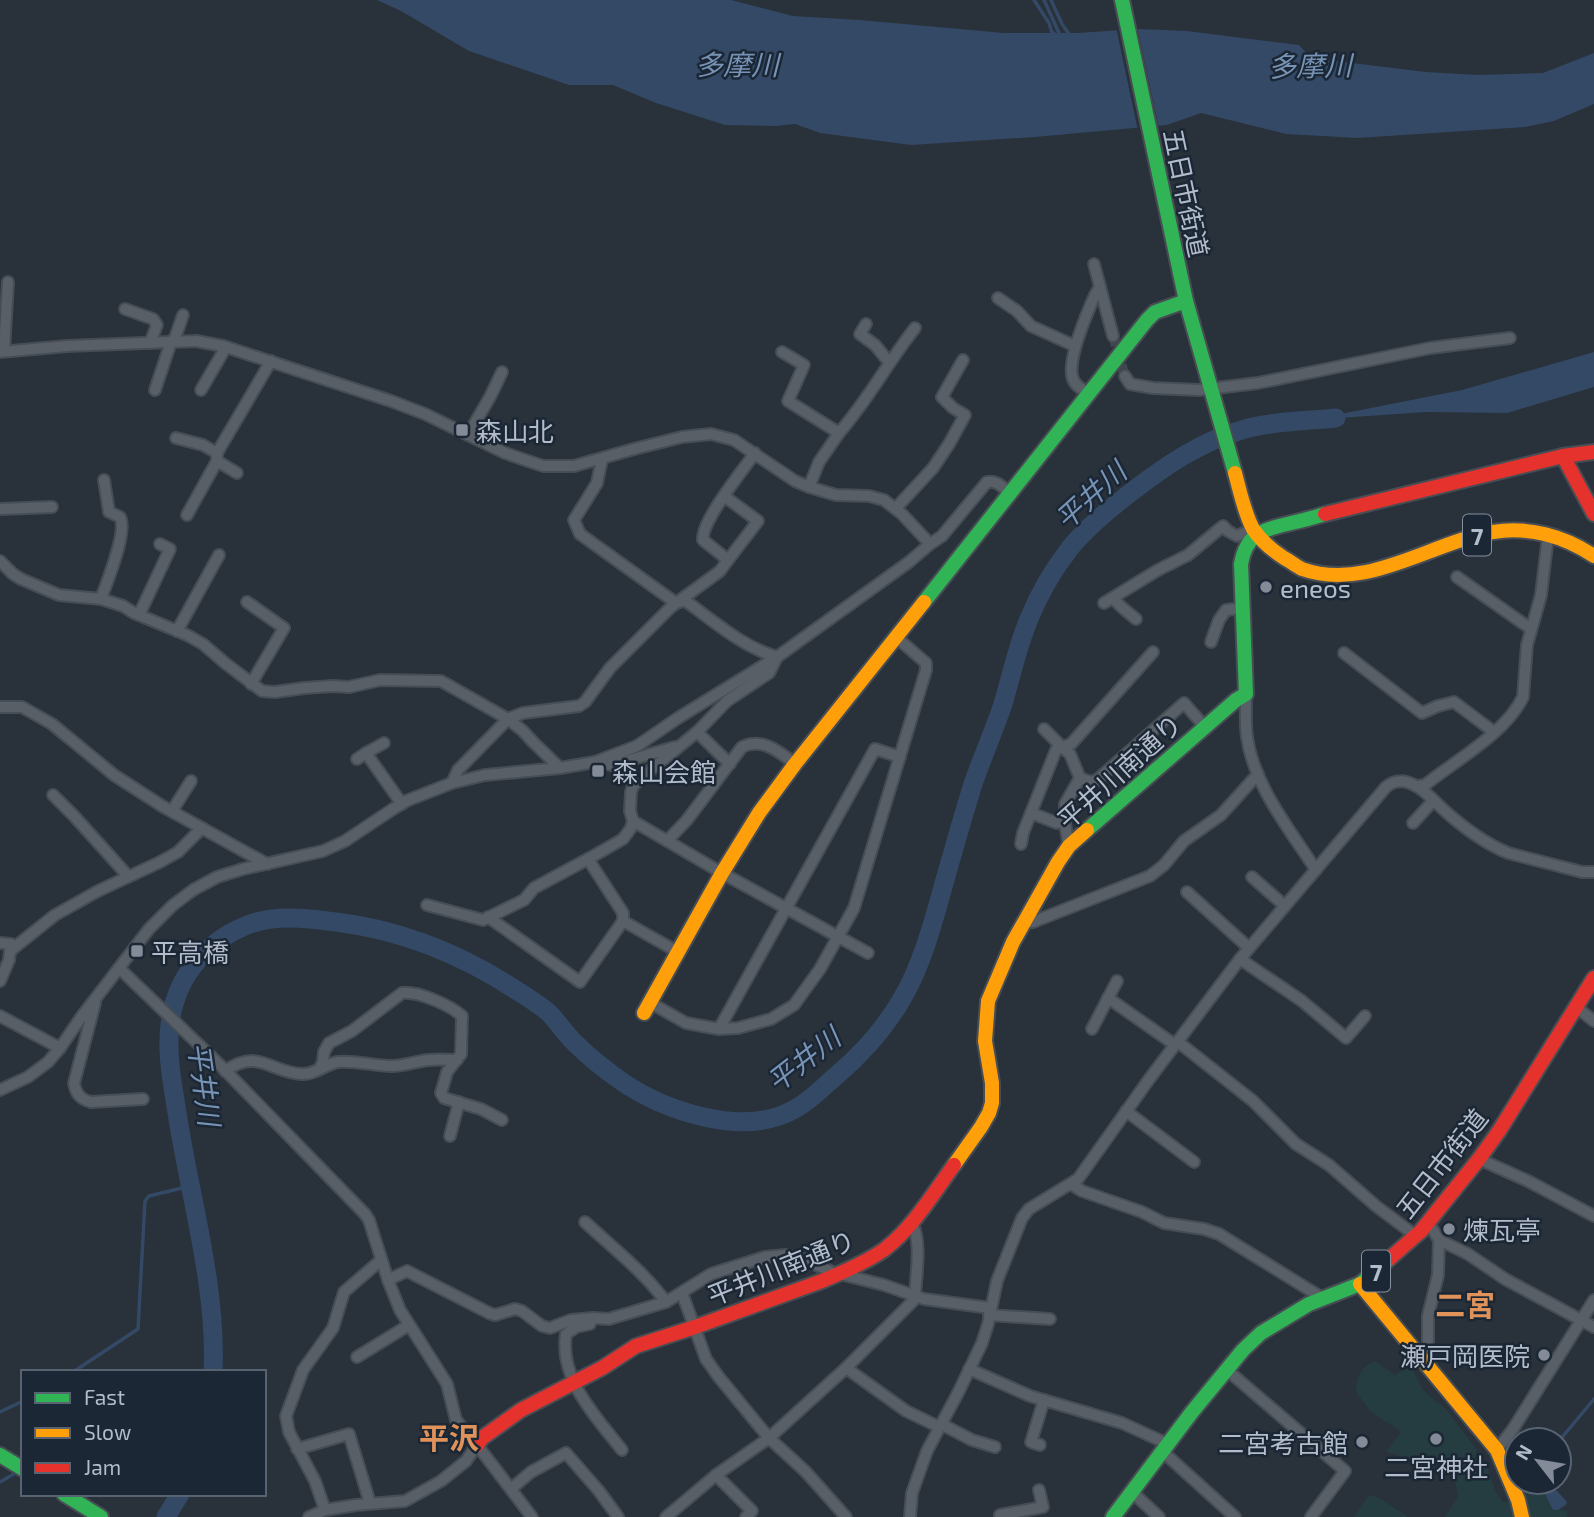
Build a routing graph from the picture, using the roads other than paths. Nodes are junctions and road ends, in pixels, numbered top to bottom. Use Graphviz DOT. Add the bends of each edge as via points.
graph roads {
  1 [pos="1122,0"];
  2 [pos="1094,264"];
  3 [pos="8,282"];
  4 [pos="1100,287"];
  5 [pos="998,298"];
  6 [pos="1186,301"];
  7 [pos="125,309"];
  8 [pos="183,315"];
  9 [pos="866,324"];
  10 [pos="915,328"];
  11 [pos="1113,336"];
  12 [pos="1510,338"];
  13 [pos="171,342"];
  14 [pos="150,343"];
  15 [pos="1075,346"];
  16 [pos="226,347"];
  17 [pos="2,351"];
  18 [pos="782,352"];
  19 [pos="963,360"];
  20 [pos="271,361"];
  21 [pos="889,362"];
  22 [pos="502,372"];
  23 [pos="1127,380"];
  24 [pos="155,390"];
  25 [pos="201,390"];
  26 [pos="1212,392"];
  27 [pos="1089,394"];
  28 [pos="839,433"];
  29 [pos="468,435"];
  30 [pos="176,438"];
  31 [pos="1594,452"];
  32 [pos="755,453"];
  33 [pos="1563,456"];
  34 [pos="217,457"];
  35 [pos="602,459"];
  36 [pos="237,473"];
  37 [pos="104,480"];
  38 [pos="809,487"];
  39 [pos="1010,493"];
  40 [pos="724,496"];
  41 [pos="52,507"];
  42 [pos="896,508"];
  43 [pos="0,509"];
  44 [pos="1594,513"];
  45 [pos="187,515"];
  46 [pos="1255,531"];
  47 [pos="1548,536"];
  48 [pos="930,544"];
  49 [pos="170,549"];
  50 [pos="219,555"];
  51 [pos="1594,556"];
  52 [pos="0,561"];
  53 [pos="728,561"];
  54 [pos="1457,577"];
  55 [pos="101,599"];
  56 [pos="247,602"];
  57 [pos="676,603"];
  58 [pos="1244,608"];
  59 [pos="139,615"];
  60 [pos="1136,619"];
  61 [pos="1531,629"];
  62 [pos="177,631"];
  63 [pos="896,637"];
  64 [pos="1211,642"];
  65 [pos="1153,653"];
  66 [pos="1344,653"];
  67 [pos="777,657"];
  68 [pos="251,684"];
  69 [pos="1247,694"];
  70 [pos="1,708"];
  71 [pos="508,719"];
  72 [pos="1205,727"];
  73 [pos="1044,729"];
  74 [pos="697,732"];
  75 [pos="1492,734"];
  76 [pos="384,743"];
  77 [pos="681,745"];
  78 [pos="1062,747"];
  79 [pos="900,757"];
  80 [pos="595,762"];
  81 [pos="730,764"];
  82 [pos="795,764"];
  83 [pos="559,768"];
  84 [pos="1258,774"];
  85 [pos="1080,778"];
  86 [pos="191,781"];
  87 [pos="452,783"];
  88 [pos="1417,786"];
  89 [pos="53,795"];
  90 [pos="1433,800"];
  91 [pos="402,804"];
  92 [pos="172,811"];
  93 [pos="1031,813"];
  94 [pos="1065,817"];
  95 [pos="633,821"];
  96 [pos="1413,823"];
  97 [pos="202,828"];
  98 [pos="668,840"];
  99 [pos="1021,844"];
  100 [pos="1069,846"];
  101 [pos="588,859"];
  102 [pos="267,864"];
  103 [pos="1317,870"];
  104 [pos="1594,872"];
  105 [pos="722,873"];
  106 [pos="128,876"];
  107 [pos="1252,877"];
  108 [pos="1187,892"];
  109 [pos="427,905"];
  110 [pos="1284,906"];
  111 [pos="786,908"];
  112 [pos="488,918"];
  113 [pos="623,920"];
  114 [pos="1024,923"];
  115 [pos="838,937"];
  116 [pos="0,943"];
  117 [pos="1249,948"];
  118 [pos="10,951"];
  119 [pos="678,952"];
  120 [pos="868,953"];
  121 [pos="1240,959"];
  122 [pos="119,968"];
  123 [pos="1594,978"];
  124 [pos="0,981"];
  125 [pos="1117,981"];
  126 [pos="1108,998"];
  127 [pos="94,1000"];
  128 [pos="1576,1007"];
  129 [pos="647,1008"];
  130 [pos="0,1016"];
  131 [pos="1365,1016"];
  132 [pos="1594,1021"];
  133 [pos="719,1029"];
  134 [pos="1092,1029"];
  135 [pos="1178,1043"];
  136 [pos="61,1048"];
  137 [pos="457,1060"];
  138 [pos="222,1068"];
  139 [pos="320,1068"];
  140 [pos="0,1090"];
  141 [pos="143,1099"];
  142 [pos="460,1102"];
  143 [pos="1126,1111"];
  144 [pos="502,1120"];
  145 [pos="450,1136"];
  146 [pos="1479,1159"];
  147 [pos="1194,1162"];
  148 [pos="1070,1184"];
  149 [pos="1594,1216"];
  150 [pos="585,1222"];
  151 [pos="1428,1222"];
  152 [pos="912,1223"];
  153 [pos="1416,1236"];
  154 [pos="1439,1240"];
  155 [pos="382,1260"];
  156 [pos="841,1273"];
  157 [pos="388,1280"];
  158 [pos="1360,1284"];
  159 [pos="681,1293"];
  160 [pos="915,1296"];
  161 [pos="1324,1299"];
  162 [pos="1594,1300"];
  163 [pos="666,1302"];
  164 [pos="990,1311"];
  165 [pos="609,1319"];
  166 [pos="1050,1319"];
  167 [pos="1581,1321"];
  168 [pos="409,1325"];
  169 [pos="695,1327"];
  170 [pos="1594,1327"];
  171 [pos="358,1357"];
  172 [pos="1428,1367"];
  173 [pos="846,1368"];
  174 [pos="969,1369"];
  175 [pos="1227,1370"];
  176 [pos="575,1382"];
  177 [pos="1044,1400"];
  178 [pos="941,1426"];
  179 [pos="769,1438"];
  180 [pos="477,1445"];
  181 [pos="1040,1445"];
  182 [pos="995,1447"];
  183 [pos="1165,1448"];
  184 [pos="297,1449"];
  185 [pos="622,1450"];
  186 [pos="1497,1450"];
  187 [pos="0,1455"];
  188 [pos="21,1468"];
  189 [pos="716,1475"];
  190 [pos="511,1489"];
  191 [pos="1039,1490"];
  192 [pos="1132,1492"];
  193 [pos="67,1496"];
  194 [pos="370,1503"];
  195 [pos="325,1510"];
  196 [pos="1000,1512"];
  197 [pos="101,1517"];
  198 [pos="309,1517"];
  199 [pos="532,1517"];
  200 [pos="618,1517"];
  201 [pos="666,1517"];
  202 [pos="746,1517"];
  203 [pos="846,1517"];
  204 [pos="910,1517"];
  205 [pos="1113,1517"];
  206 [pos="1158,1517"];
  207 [pos="1235,1517"];
  208 [pos="1311,1517"];
  209 [pos="1522,1517"];
  1 -- 6 [label="street, 五日市街道 / 7"];
  2 -- 4 [label="street"];
  3 -- 17 [label="street"];
  4 -- 11 [label="street"];
  4 -- 15 [label="street"];
  5 -- 15 [label="street" via="1031,326"];
  6 -- 26 [label="street, 五日市街道 / 7"];
  6 -- 27 [label="street" via="1152,314"];
  7 -- 14 [label="street" via="153,319 157,325"];
  8 -- 13 [label="street"];
  9 -- 21 [label="street" via="860,334"];
  10 -- 21 [label="street"];
  12 -- 26 [label="street" via="1430,348"];
  13 -- 14 [label="street"];
  13 -- 16 [label="street"];
  13 -- 24 [label="street"];
  14 -- 17 [label="street"];
  15 -- 27 [label="street" via="1072,377"];
  16 -- 20 [label="street"];
  16 -- 25 [label="street"];
  18 -- 28 [label="street" via="804,365 789,401"];
  19 -- 42 [label="street" via="942,397 965,415 933,468"];
  20 -- 29 [label="street" via="391,401"];
  20 -- 34 [label="street"];
  21 -- 28 [label="street"];
  22 -- 29 [label="street"];
  23 -- 26 [label="street"];
  26 -- 46 [label="street, 7"];
  27 -- 39 [label="street"];
  28 -- 38 [label="street"];
  29 -- 35 [label="street" via="543,466 573,466"];
  30 -- 34 [label="street" via="203,445"];
  31 -- 33 [label="street"];
  32 -- 35 [label="street" via="734,440 711,434"];
  32 -- 38 [label="street"];
  32 -- 40 [label="street"];
  33 -- 44 [label="street"];
  33 -- 46 [label="street"];
  34 -- 36 [label="street"];
  34 -- 45 [label="street"];
  35 -- 57 [label="street" via="597,483 574,520 580,534"];
  37 -- 55 [label="street" via="108,512 123,523"];
  38 -- 42 [label="street" via="836,495 869,496"];
  39 -- 48 [label="street" via="998,483 987,482"];
  39 -- 63 [label="street"];
  40 -- 53 [label="street" via="702,532 703,540"];
  40 -- 53 [label="street" via="758,521"];
  41 -- 43 [label="street"];
  42 -- 48 [label="street"];
  46 -- 47 [label="street, 7" via="1290,563 1331,575 1373,570 1487,533 1521,531"];
  46 -- 58 [label="street" via="1242,557"];
  46 -- 60 [label="street" via="1237,536 1223,526 1188,555 1109,601"];
  47 -- 51 [label="street, 7"];
  47 -- 61 [label="street" via="1541,595"];
  48 -- 67 [label="street"];
  49 -- 59 [label="street"];
  50 -- 62 [label="street"];
  52 -- 55 [label="street" via="20,579 59,595"];
  53 -- 57 [label="street"];
  54 -- 61 [label="street"];
  55 -- 59 [label="street"];
  56 -- 68 [label="street" via="284,628"];
  57 -- 67 [label="street" via="687,603 747,645"];
  57 -- 71 [label="street" via="610,668 585,702"];
  58 -- 64 [label="street" via="1226,610"];
  58 -- 69 [label="street"];
  59 -- 62 [label="street"];
  61 -- 75 [label="street" via="1523,697"];
  62 -- 68 [label="street" via="203,644"];
  63 -- 79 [label="street" via="926,663"];
  63 -- 82 [label="street"];
  65 -- 78 [label="street" via="1071,744"];
  66 -- 75 [label="street" via="1422,713 1454,702"];
  67 -- 74 [label="street" via="769,673 727,701"];
  67 -- 80 [label="street" via="637,746"];
  68 -- 71 [label="street" via="269,693 380,680 441,681"];
  69 -- 72 [label="street, 平井川南通り"];
  69 -- 84 [label="street" via="1247,737"];
  70 -- 92 [label="street" via="22,707 52,723 114,775"];
  71 -- 83 [label="street"];
  71 -- 87 [label="street" via="458,770"];
  72 -- 85 [label="street" via="1184,703 1097,780"];
  72 -- 100 [label="street, 平井川南通り"];
  73 -- 78 [label="street"];
  74 -- 77 [label="street"];
  74 -- 81 [label="street"];
  75 -- 88 [label="street" via="1425,785"];
  76 -- 91 [label="street" via="361,756"];
  77 -- 80 [label="street" via="612,765"];
  77 -- 95 [label="street" via="633,786"];
  78 -- 85 [label="street"];
  78 -- 93 [label="street" via="1056,750"];
  79 -- 111 [label="street" via="875,750"];
  79 -- 115 [label="street" via="855,908"];
  80 -- 83 [label="street"];
  81 -- 82 [label="street" via="742,747 755,744 773,747"];
  81 -- 98 [label="street"];
  82 -- 105 [label="street"];
  83 -- 87 [label="street"];
  84 -- 103 [label="street" via="1280,817"];
  84 -- 114 [label="street" via="1221,816 1184,841 1150,876"];
  85 -- 94 [label="street" via="1065,804"];
  86 -- 92 [label="street"];
  87 -- 91 [label="street"];
  88 -- 90 [label="street"];
  88 -- 103 [label="street" via="1392,782"];
  89 -- 106 [label="street"];
  90 -- 96 [label="street"];
  90 -- 104 [label="street" via="1462,827 1498,849"];
  91 -- 102 [label="street" via="335,847"];
  92 -- 97 [label="street"];
  93 -- 94 [label="street" via="1057,823"];
  93 -- 99 [label="street"];
  94 -- 100 [label="street"];
  95 -- 98 [label="street"];
  95 -- 101 [label="street" via="623,839"];
  97 -- 102 [label="street"];
  97 -- 106 [label="street" via="178,852"];
  98 -- 105 [label="street"];
  100 -- 114 [label="street, 平井川南通り"];
  101 -- 112 [label="street"];
  101 -- 113 [label="street"];
  102 -- 122 [label="street" via="217,877 193,890 160,917"];
  103 -- 110 [label="street"];
  105 -- 111 [label="street"];
  105 -- 119 [label="street"];
  106 -- 118 [label="street" via="55,915"];
  107 -- 110 [label="street"];
  108 -- 117 [label="street"];
  109 -- 112 [label="street"];
  110 -- 117 [label="street"];
  111 -- 115 [label="street"];
  111 -- 133 [label="street"];
  112 -- 113 [label="street" via="580,982"];
  113 -- 119 [label="street"];
  114 -- 152 [label="street, 平井川南通り" via="987,1007 989,1113"];
  115 -- 120 [label="street"];
  115 -- 133 [label="street" via="794,1005 771,1019"];
  116 -- 118 [label="street" via="11,944"];
  117 -- 121 [label="street"];
  118 -- 124 [label="street"];
  119 -- 129 [label="street"];
  121 -- 131 [label="street" via="1346,1038"];
  121 -- 135 [label="street"];
  122 -- 127 [label="street"];
  122 -- 138 [label="street"];
  123 -- 128 [label="street, 五日市街道 / 7"];
  125 -- 126 [label="street"];
  126 -- 134 [label="street"];
  126 -- 135 [label="street"];
  127 -- 136 [label="street"];
  127 -- 141 [label="street" via="74,1083 76,1093 91,1102"];
  128 -- 132 [label="street"];
  128 -- 146 [label="street, 五日市街道 / 7"];
  129 -- 133 [label="street"];
  130 -- 136 [label="street"];
  135 -- 143 [label="street"];
  135 -- 153 [label="street" via="1253,1101 1296,1144"];
  136 -- 140 [label="street" via="34,1074"];
  137 -- 139 [label="street" via="395,1066 337,1062"];
  137 -- 139 [label="street" via="462,1016 411,992 402,993 330,1043"];
  137 -- 142 [label="street" via="447,1072 442,1093 444,1098"];
  138 -- 139 [label="street" via="252,1060 303,1074"];
  138 -- 155 [label="street" via="365,1214"];
  142 -- 144 [label="street"];
  142 -- 145 [label="street"];
  143 -- 147 [label="street"];
  143 -- 148 [label="street"];
  146 -- 149 [label="street"];
  146 -- 151 [label="street, 五日市街道 / 7"];
  148 -- 161 [label="street" via="1164,1223 1219,1234"];
  148 -- 164 [label="street" via="1022,1218"];
  150 -- 163 [label="street"];
  151 -- 153 [label="street, 五日市街道 / 7"];
  151 -- 154 [label="street"];
  152 -- 156 [label="street, 平井川南通り" via="884,1250"];
  152 -- 160 [label="street" via="917,1243"];
  153 -- 158 [label="street, 五日市街道 / 7"];
  154 -- 167 [label="street"];
  154 -- 172 [label="street" via="1438,1275 1428,1316"];
  155 -- 157 [label="street"];
  155 -- 184 [label="street" via="344,1292 332,1328 303,1370 286,1416"];
  156 -- 159 [label="street" via="785,1255 765,1257 711,1274"];
  156 -- 160 [label="street"];
  156 -- 169 [label="street, 平井川南通り"];
  157 -- 165 [label="street" via="407,1271 489,1313 522,1311 550,1328 571,1320"];
  157 -- 168 [label="street"];
  158 -- 161 [label="street, 五日市街道 / 7"];
  158 -- 172 [label="street"];
  159 -- 163 [label="street"];
  159 -- 169 [label="street"];
  160 -- 164 [label="street"];
  160 -- 173 [label="street"];
  161 -- 175 [label="street, 五日市街道 / 7" via="1261,1333"];
  162 -- 167 [label="street"];
  163 -- 165 [label="street"];
  164 -- 166 [label="street"];
  164 -- 174 [label="street"];
  165 -- 176 [label="street" via="566,1334 567,1366"];
  167 -- 170 [label="street"];
  167 -- 186 [label="street"];
  168 -- 171 [label="street"];
  168 -- 180 [label="street" via="447,1384 456,1420"];
  169 -- 176 [label="street, 平井川南通り" via="636,1346"];
  169 -- 179 [label="street" via="709,1364"];
  172 -- 186 [label="street"];
  173 -- 178 [label="street" via="906,1410"];
  173 -- 179 [label="street"];
  174 -- 177 [label="street"];
  174 -- 178 [label="street"];
  175 -- 183 [label="street, 五日市街道 / 7"];
  175 -- 208 [label="street" via="1345,1471"];
  176 -- 180 [label="street, 平井川南通り" via="521,1410"];
  176 -- 185 [label="street" via="586,1406"];
  177 -- 181 [label="street" via="1031,1442"];
  177 -- 183 [label="street" via="1122,1423"];
  178 -- 182 [label="street"];
  178 -- 204 [label="street" via="912,1493"];
  179 -- 189 [label="street"];
  179 -- 203 [label="street"];
  180 -- 190 [label="street"];
  180 -- 194 [label="street, 平井川南通り" via="466,1461 405,1502"];
  183 -- 192 [label="street, 五日市街道 / 7"];
  183 -- 207 [label="street"];
  184 -- 194 [label="street" via="349,1434"];
  184 -- 195 [label="street"];
  186 -- 209 [label="street"];
  187 -- 188 [label="street"];
  189 -- 201 [label="street"];
  189 -- 202 [label="street" via="752,1511"];
  190 -- 199 [label="street"];
  190 -- 200 [label="street" via="566,1453"];
  191 -- 196 [label="street" via="1043,1507"];
  192 -- 205 [label="street, 五日市街道 / 7"];
  192 -- 206 [label="street"];
  193 -- 197 [label="street"];
  194 -- 195 [label="street, 平井川南通り"];
  195 -- 198 [label="street, 平井川南通り"];
}
